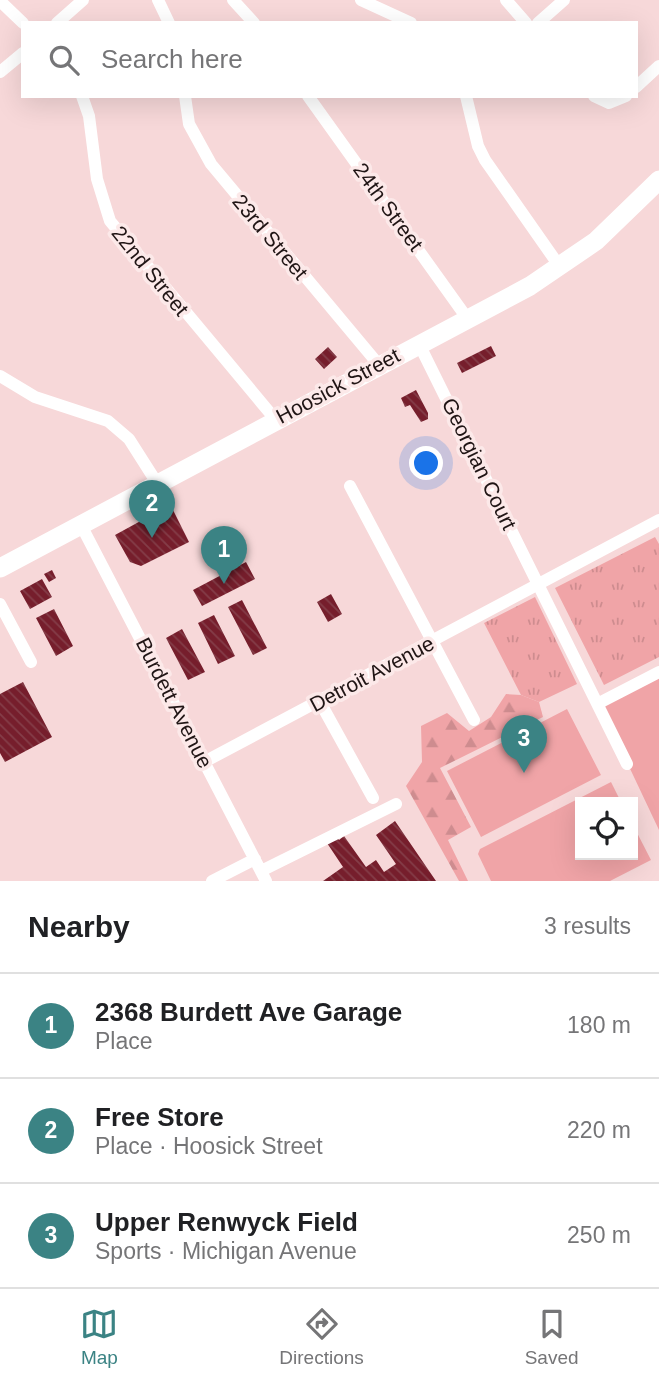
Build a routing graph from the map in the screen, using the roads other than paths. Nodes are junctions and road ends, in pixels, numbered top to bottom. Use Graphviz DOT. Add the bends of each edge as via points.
graph roads {
  1 [pos="83,0"];
  2 [pos="158,0"];
  3 [pos="233,0"];
  4 [pos="361,0"];
  5 [pos="506,0"];
  6 [pos="564,0"];
  7 [pos="0,1"];
  8 [pos="21,21"];
  9 [pos="59,21"];
  10 [pos="168,21"];
  11 [pos="252,21"];
  12 [pos="407,21"];
  13 [pos="524,21"];
  14 [pos="540,21"];
  15 [pos="21,55"];
  16 [pos="659,66"];
  17 [pos="0,72"];
  18 [pos="638,85"];
  19 [pos="83,98"];
  20 [pos="185,98"];
  21 [pos="310,98"];
  22 [pos="466,98"];
  23 [pos="597,98"];
  24 [pos="622,98"];
  25 [pos="659,180"];
  26 [pos="559,267"];
  27 [pos="467,318"];
  28 [pos="419,344"];
  29 [pos="379,365"];
  30 [pos="0,376"];
  31 [pos="275,419"];
  32 [pos="157,483"];
  33 [pos="350,486"];
  34 [pos="659,521"];
  35 [pos="81,525"];
  36 [pos="0,568"];
  37 [pos="538,585"];
  38 [pos="0,604"];
  39 [pos="432,641"];
  40 [pos="31,663"];
  41 [pos="659,672"];
  42 [pos="320,702"];
  43 [pos="599,703"];
  44 [pos="474,720"];
  45 [pos="204,762"];
  46 [pos="628,764"];
  47 [pos="373,798"];
  48 [pos="397,804"];
  49 [pos="255,859"];
  50 [pos="264,876"];
  51 [pos="212,881"];
  1 -- 9 [label="street"];
  2 -- 10 [label="street"];
  3 -- 11 [label="street"];
  4 -- 12 [label="street"];
  5 -- 13 [label="street"];
  6 -- 14 [label="street"];
  7 -- 8 [label="street"];
  15 -- 17 [label="street"];
  16 -- 18 [label="street"];
  19 -- 31 [label="street, 22nd Street" via="99,189 110,221"];
  20 -- 29 [label="street, 23rd Street" via="189,124 211,164"];
  21 -- 27 [label="street, 24th Street"];
  22 -- 26 [label="street" via="485,160"];
  23 -- 24 [label="street" via="602,102"];
  25 -- 26 [label="highway, Hoosick Street" via="614,226"];
  26 -- 27 [label="highway, Hoosick Street"];
  27 -- 28 [label="highway, Hoosick Street"];
  28 -- 29 [label="highway, Hoosick Street"];
  28 -- 37 [label="street, Georgian Court"];
  29 -- 31 [label="highway, Hoosick Street"];
  30 -- 32 [label="street" via="35,397 108,421 129,439"];
  31 -- 32 [label="highway, Hoosick Street"];
  32 -- 35 [label="highway, Hoosick Street"];
  33 -- 39 [label="street"];
  34 -- 37 [label="street, Detroit Avenue"];
  35 -- 36 [label="highway, Hoosick Street"];
  35 -- 45 [label="street, Burdett Avenue"];
  37 -- 39 [label="street, Detroit Avenue"];
  37 -- 43 [label="street, Georgian Court"];
  38 -- 40 [label="street"];
  39 -- 42 [label="street, Detroit Avenue"];
  39 -- 44 [label="street"];
  41 -- 43 [label="street"];
  42 -- 45 [label="street, Detroit Avenue"];
  42 -- 47 [label="street"];
  43 -- 46 [label="street, Georgian Court"];
  45 -- 49 [label="street, Burdett Avenue"];
  48 -- 50 [label="street"];
  49 -- 50 [label="street, Burdett Avenue"];
  49 -- 51 [label="street"];
}
